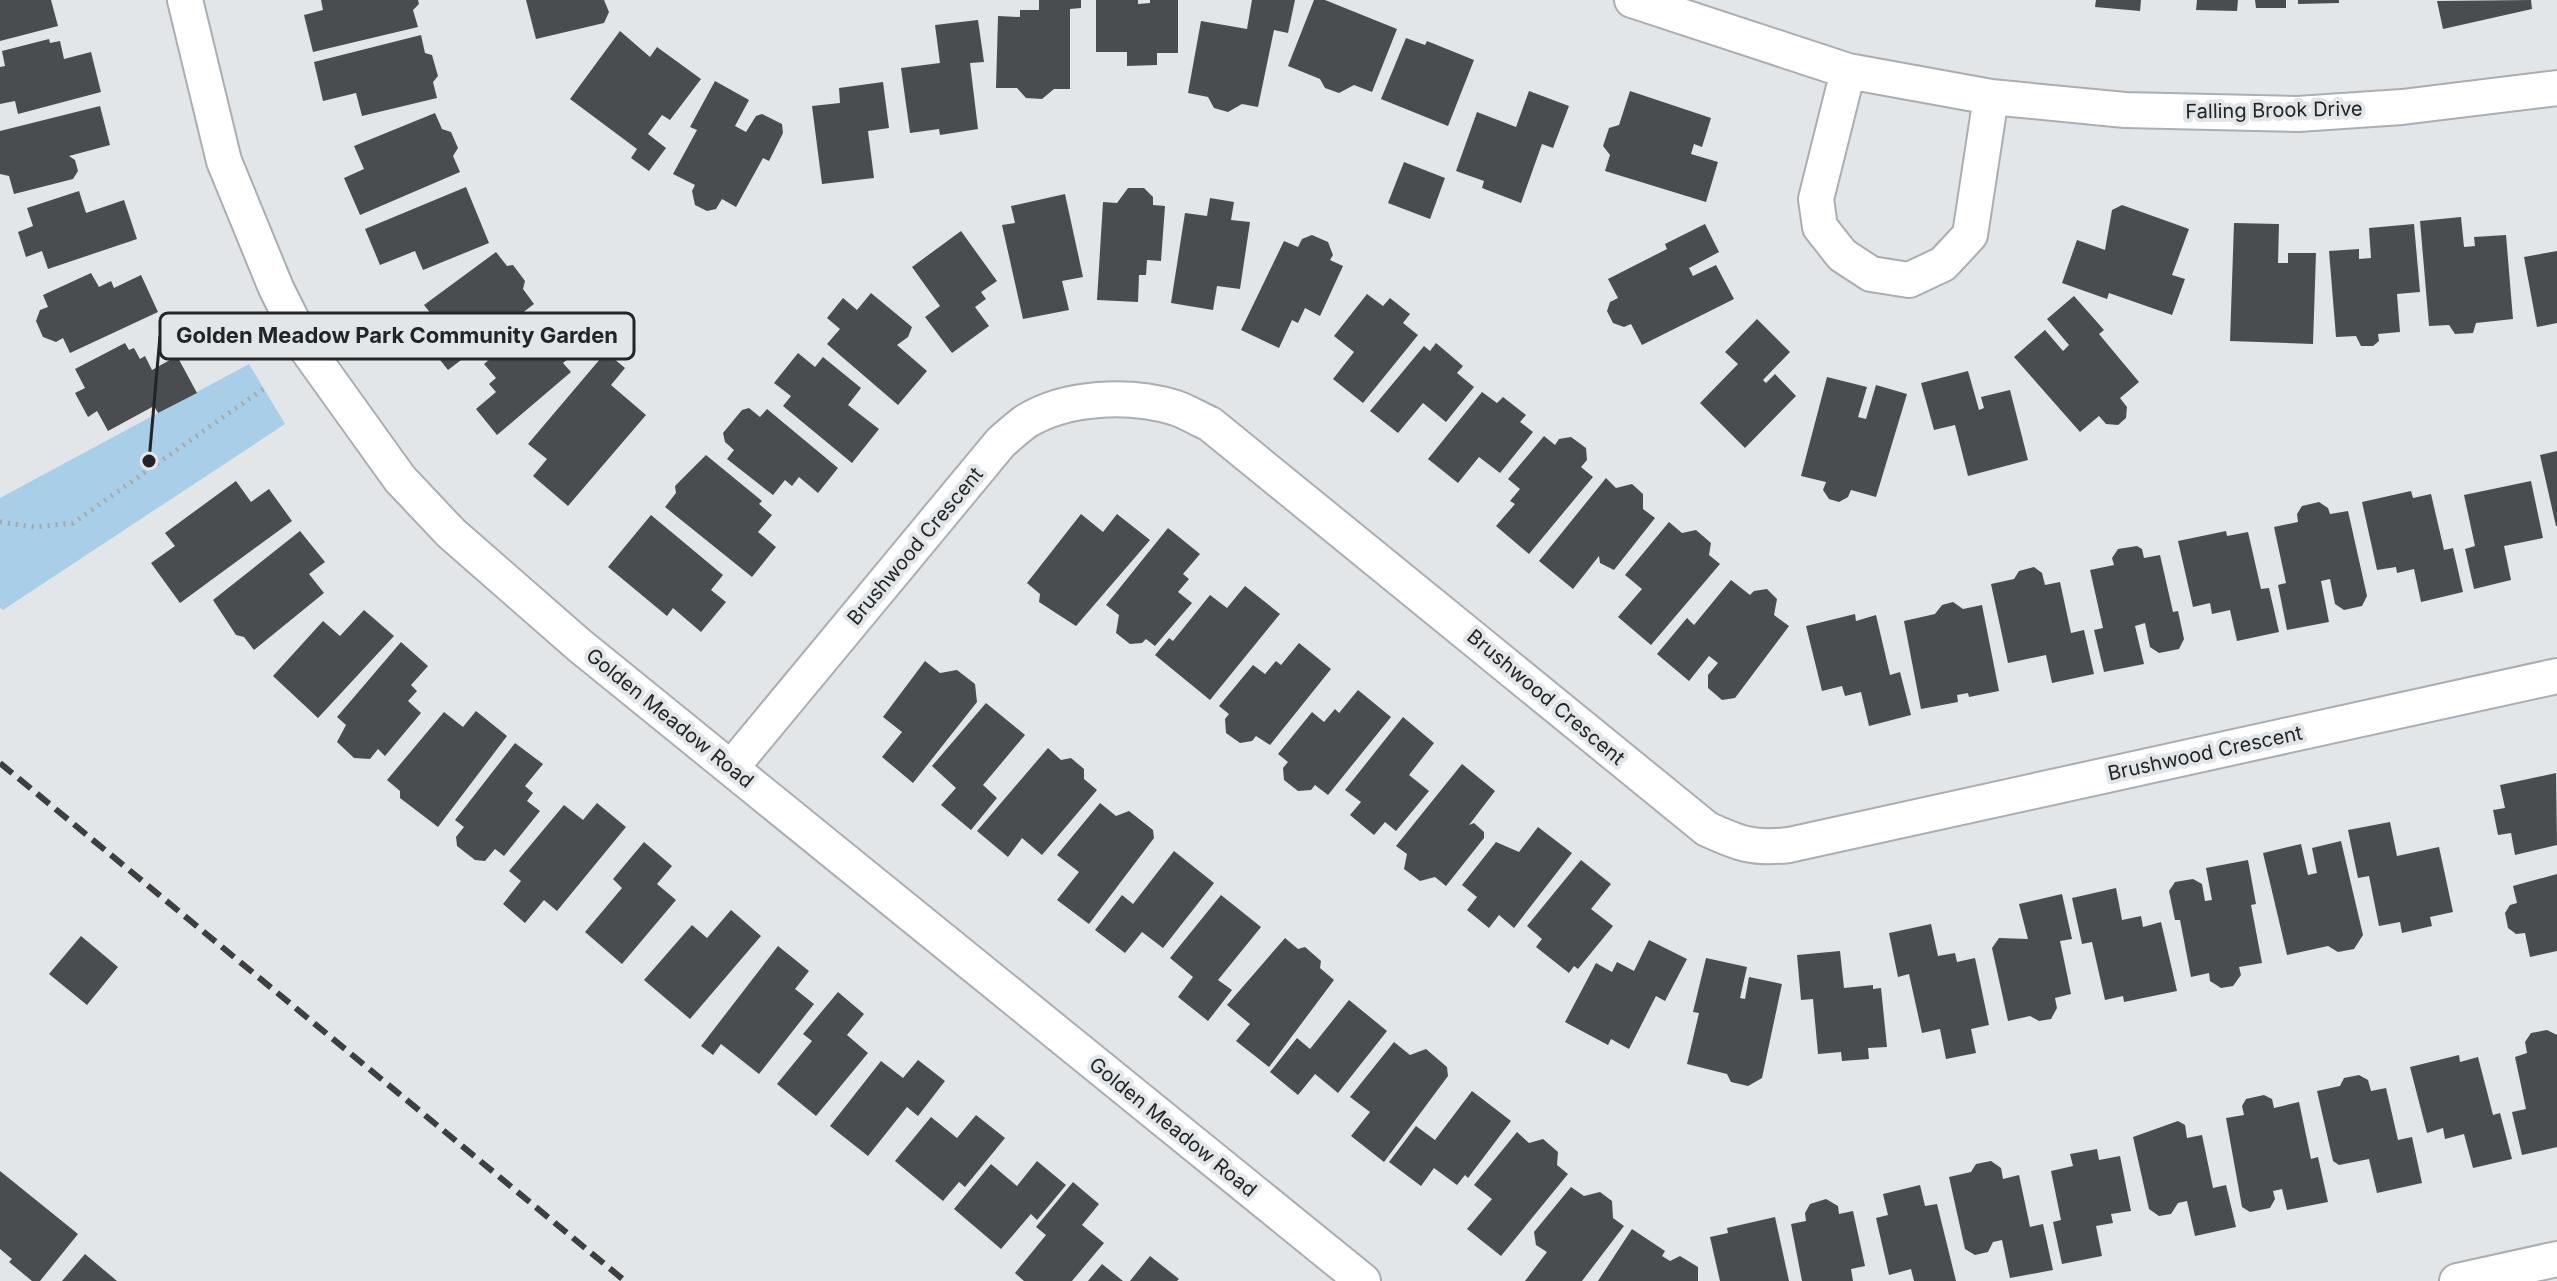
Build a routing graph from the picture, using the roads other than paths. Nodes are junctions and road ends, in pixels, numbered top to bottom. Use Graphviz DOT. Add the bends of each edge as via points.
graph roads {
  1 [pos="185,0"];
  2 [pos="1632,0"];
  3 [pos="1848,71"];
  4 [pos="2557,88"];
  5 [pos="1991,97"];
  6 [pos="2557,676"];
  7 [pos="731,768"];
  8 [pos="2557,1259"];
  9 [pos="1363,1281"];
  10 [pos="2457,1281"];
  1 -- 7 [label="street, Golden Meadow Road" via="224,161 306,348 353,417 400,479 451,533"];
  2 -- 3 [label="street, Falling Brook Drive"];
  3 -- 5 [label="street, Falling Brook Drive"];
  3 -- 5 [label="street" via="1816,199 1820,227 1842,255 1871,274 1909,280 1943,264 1970,235"];
  4 -- 5 [label="street, Falling Brook Drive" via="2298,114 2125,110"];
  6 -- 7 [label="street, Brushwood Crescent" via="1762,848 1707,829 1210,424 1176,408 1079,402 1025,422 1001,442"];
  7 -- 9 [label="street, Golden Meadow Road"];
  8 -- 10 [label="street"];
}
